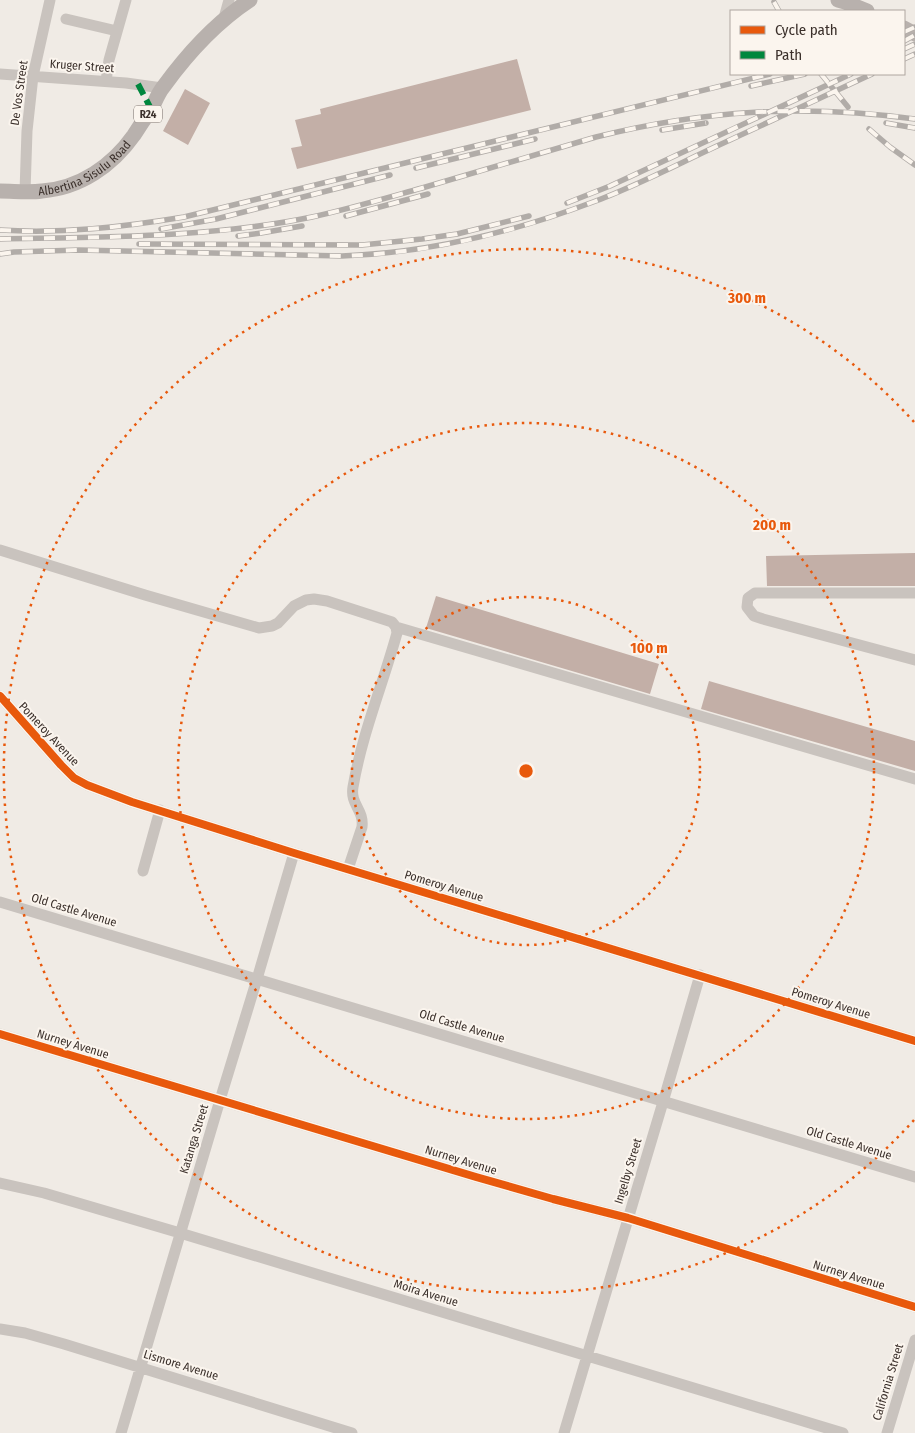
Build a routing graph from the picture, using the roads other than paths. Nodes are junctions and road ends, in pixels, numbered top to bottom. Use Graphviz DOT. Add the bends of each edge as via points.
graph roads {
  1 [pos="50,0"];
  2 [pos="126,0"];
  3 [pos="229,0"];
  4 [pos="250,0"];
  5 [pos="843,0"];
  6 [pos="865,10"];
  7 [pos="224,18"];
  8 [pos="66,19"];
  9 [pos="117,31"];
  10 [pos="0,74"];
  11 [pos="33,76"];
  12 [pos="106,81"];
  13 [pos="162,88"];
  14 [pos="0,191"];
  15 [pos="24,192"];
  16 [pos="0,550"];
  17 [pos="915,594"];
  18 [pos="396,627"];
  19 [pos="915,660"];
  20 [pos="0,696"];
  21 [pos="915,779"];
  22 [pos="160,810"];
  23 [pos="294,853"];
  24 [pos="348,869"];
  25 [pos="143,871"];
  26 [pos="0,902"];
  27 [pos="700,975"];
  28 [pos="257,979"];
  29 [pos="0,1034"];
  30 [pos="915,1041"];
  31 [pos="220,1100"];
  32 [pos="663,1102"];
  33 [pos="915,1177"];
  34 [pos="0,1183"];
  35 [pos="628,1218"];
  36 [pos="180,1233"];
  37 [pos="915,1307"];
  38 [pos="0,1329"];
  39 [pos="915,1340"];
  40 [pos="586,1356"];
  41 [pos="141,1367"];
  42 [pos="121,1433"];
  43 [pos="352,1433"];
  44 [pos="564,1433"];
  45 [pos="844,1433"];
  46 [pos="887,1433"];
  1 -- 11 [label="street, De Vos Street"];
  2 -- 9 [label="street"];
  3 -- 7 [label="street"];
  4 -- 7 [label="main road, Albertina Sisulu Road / R24"];
  5 -- 6 [label="main road"];
  7 -- 13 [label="main road, Albertina Sisulu Road / R24" via="187,56"];
  8 -- 9 [label="street"];
  9 -- 12 [label="street"];
  10 -- 11 [label="street, Kruger Street"];
  11 -- 12 [label="street, Kruger Street"];
  11 -- 15 [label="street, De Vos Street"];
  12 -- 13 [label="street, Kruger Street"];
  13 -- 15 [label="main road, Albertina Sisulu Road / R24" via="132,138 104,167 70,186"];
  14 -- 15 [label="main road, Albertina Sisulu Road / R24"];
  16 -- 18 [label="street" via="259,628 278,623 294,606 314,599 385,618"];
  17 -- 19 [label="street" via="755,594 748,598 747,607 754,616"];
  18 -- 21 [label="street"];
  18 -- 24 [label="street" via="397,633 353,788 353,800 363,819"];
  20 -- 22 [label="street, Pomeroy Avenue" via="74,778"];
  22 -- 23 [label="street, Pomeroy Avenue"];
  22 -- 25 [label="street"];
  23 -- 24 [label="street, Pomeroy Avenue"];
  23 -- 28 [label="street, Katanga Street"];
  24 -- 27 [label="street, Pomeroy Avenue"];
  26 -- 28 [label="street, Old Castle Avenue"];
  27 -- 30 [label="street, Pomeroy Avenue"];
  27 -- 32 [label="street, Ingelby Street"];
  28 -- 31 [label="street, Katanga Street"];
  28 -- 32 [label="street, Old Castle Avenue"];
  29 -- 31 [label="street, Nurney Avenue"];
  31 -- 35 [label="street, Nurney Avenue" via="476,1177"];
  31 -- 36 [label="street, Katanga Street"];
  32 -- 33 [label="street, Old Castle Avenue"];
  32 -- 35 [label="street, Ingelby Street"];
  34 -- 36 [label="street, Moira Avenue"];
  35 -- 37 [label="street, Nurney Avenue"];
  35 -- 40 [label="street, Ingelby Street"];
  36 -- 40 [label="street, Moira Avenue"];
  36 -- 41 [label="street, Katanga Street"];
  38 -- 41 [label="street, Lismore Avenue" via="49,1339"];
  39 -- 46 [label="street, California Street"];
  40 -- 44 [label="street, Ingelby Street"];
  40 -- 45 [label="street, Moira Avenue"];
  41 -- 42 [label="street, Katanga Street"];
  41 -- 43 [label="street, Lismore Avenue"];
}
